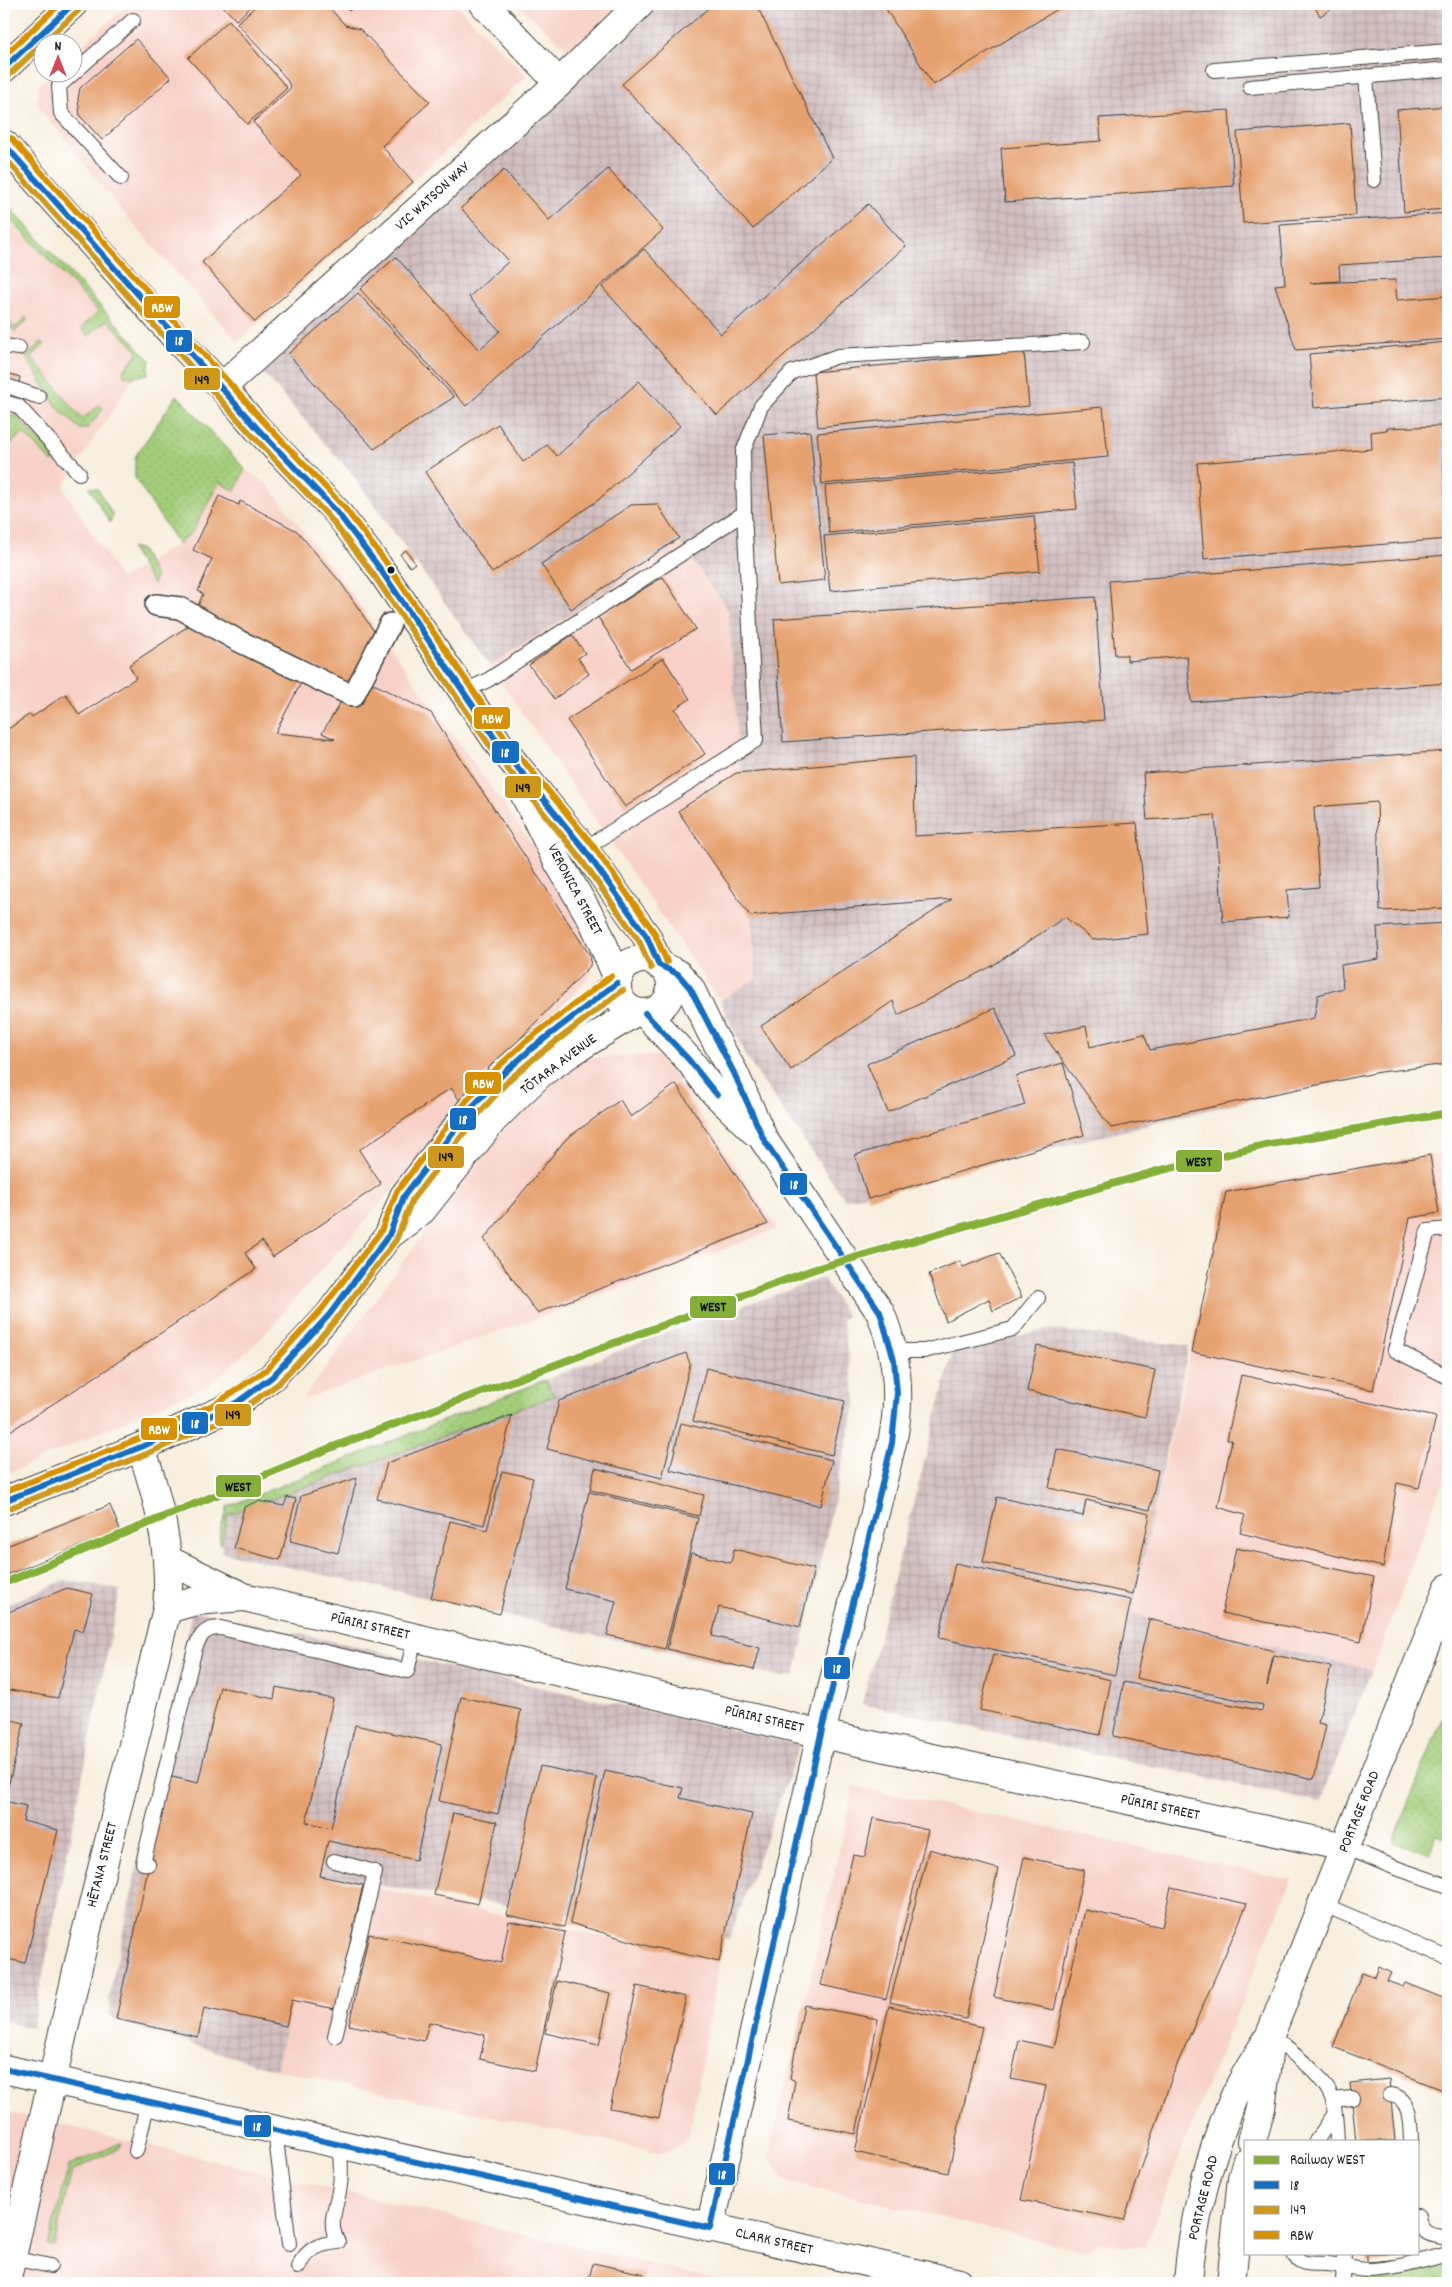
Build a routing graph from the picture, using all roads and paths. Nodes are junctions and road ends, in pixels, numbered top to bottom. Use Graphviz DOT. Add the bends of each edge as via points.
graph roads {
  1 [pos="73,4"];
  2 [pos="484,4"];
  3 [pos="640,4"];
  4 [pos="133,20"];
  5 [pos="1448,51"];
  6 [pos="4,68"];
  7 [pos="1448,69"];
  8 [pos="1214,70"];
  9 [pos="1366,76"];
  10 [pos="559,83"];
  11 [pos="1250,87"];
  12 [pos="4,144"];
  13 [pos="121,178"];
  14 [pos="1374,180"];
  15 [pos="1083,342"];
  16 [pos="4,346"];
  17 [pos="19,348"];
  18 [pos="4,384"];
  19 [pos="222,387"];
  20 [pos="39,397"];
  21 [pos="4,402"];
  22 [pos="78,473"];
  23 [pos="744,513"];
  24 [pos="156,605"];
  25 [pos="390,624"];
  26 [pos="463,692"];
  27 [pos="501,747"];
  28 [pos="584,850"];
  29 [pos="660,966"];
  30 [pos="618,981"];
  31 [pos="640,1012"];
  32 [pos="512,1072"];
  33 [pos="764,1140"];
  34 [pos="1448,1229"];
  35 [pos="1038,1298"];
  36 [pos="894,1351"];
  37 [pos="1448,1377"];
  38 [pos="141,1447"];
  39 [pos="4,1501"];
  40 [pos="168,1560"];
  41 [pos="1448,1588"];
  42 [pos="244,1597"];
  43 [pos="167,1609"];
  44 [pos="415,1638"];
  45 [pos="821,1734"];
  46 [pos="1345,1847"];
  47 [pos="334,1861"];
  48 [pos="148,1864"];
  49 [pos="1448,1886"];
  50 [pos="1322,1904"];
  51 [pos="1448,1958"];
  52 [pos="1270,2035"];
  53 [pos="334,2036"];
  54 [pos="4,2069"];
  55 [pos="53,2081"];
  56 [pos="1390,2095"];
  57 [pos="1352,2098"];
  58 [pos="1333,2100"];
  59 [pos="148,2102"];
  60 [pos="1334,2115"];
  61 [pos="275,2131"];
  62 [pos="1252,2140"];
  63 [pos="1317,2140"];
  64 [pos="1337,2140"];
  65 [pos="1411,2140"];
  66 [pos="340,2145"];
  67 [pos="136,2151"];
  68 [pos="1244,2170"];
  69 [pos="1420,2225"];
  70 [pos="710,2228"];
  71 [pos="1448,2238"];
  72 [pos="289,2244"];
  73 [pos="1294,2254"];
  74 [pos="1448,2254"];
  75 [pos="1344,2259"];
  76 [pos="50,2266"];
  77 [pos="298,2267"];
  78 [pos="9,2270"];
  79 [pos="887,2275"];
  80 [pos="925,2279"];
  81 [pos="959,2283"];
  82 [pos="1188,2283"];
  83 [pos="1231,2283"];
  84 [pos="1343,2283"];
  1 -- 6 [label="street"];
  2 -- 10 [label="street"];
  3 -- 10 [label="street, VIC WATSON WAY"];
  4 -- 13 [label="lane" via="59,86 61,113"];
  5 -- 8 [label="lane"];
  7 -- 9 [label="lane"];
  9 -- 11 [label="lane"];
  9 -- 14 [label="lane"];
  10 -- 19 [label="street, VIC WATSON WAY"];
  12 -- 19 [label="street, VERONICA STREET"];
  15 -- 23 [label="lane" via="838,356 792,372 761,406 743,452"];
  16 -- 17 [label="lane"];
  18 -- 20 [label="lane"];
  19 -- 26 [label="street, VERONICA STREET" via="256,428 337,512 378,566"];
  21 -- 22 [label="lane" via="18,406"];
  23 -- 26 [label="lane" via="488,680"];
  23 -- 28 [label="lane" via="756,740"];
  24 -- 25 [label="street" via="180,608 236,640 353,696"];
  26 -- 27 [label="street, VERONICA STREET"];
  27 -- 28 [label="street, VERONICA STREET"];
  27 -- 30 [label="street, VERONICA STREET" via="557,860 594,923"];
  28 -- 29 [label="street, VERONICA STREET" via="647,938"];
  29 -- 30 [label="street" via="647,960 634,961 624,968"];
  29 -- 31 [label="street" via="669,977 669,995 662,1006 652,1012"];
  29 -- 33 [label="street" via="678,974 690,988"];
  30 -- 31 [label="street" via="617,990 623,1003"];
  30 -- 32 [label="street, TŌTARA AVENUE"];
  31 -- 32 [label="street, TŌTARA AVENUE" via="570,1053"];
  31 -- 33 [label="street" via="689,1060 712,1090"];
  32 -- 38 [label="street, TŌTARA AVENUE" via="492,1120 422,1210 389,1235 329,1315 272,1377 221,1411"];
  33 -- 36 [label="street" via="880,1312"];
  34 -- 37 [label="lane" via="1428,1231 1395,1350"];
  35 -- 36 [label="lane" via="1013,1328 924,1351"];
  36 -- 45 [label="street" via="898,1379 896,1423"];
  38 -- 39 [label="street, TŌTARA AVENUE"];
  38 -- 40 [label="street, HĒTANA STREET" via="166,1536"];
  40 -- 42 [label="street, PŪRIRI STREET"];
  40 -- 43 [label="street, HĒTANA STREET"];
  41 -- 46 [label="street, PORTAGE ROAD"];
  42 -- 43 [label="street, PŪRIRI STREET" via="196,1601"];
  42 -- 44 [label="street, PŪRIRI STREET"];
  43 -- 55 [label="street, HĒTANA STREET" via="83,1945"];
  44 -- 45 [label="street, PŪRIRI STREET"];
  44 -- 48 [label="lane" via="407,1671 221,1628 201,1633 192,1658 143,1863"];
  45 -- 46 [label="street, PŪRIRI STREET"];
  45 -- 70 [label="street"];
  46 -- 49 [label="lane"];
  46 -- 50 [label="street, PORTAGE ROAD"];
  47 -- 53 [label="lane" via="374,1872"];
  50 -- 51 [label="lane"];
  50 -- 52 [label="street, PORTAGE ROAD"];
  52 -- 58 [label="lane" via="1318,2076"];
  52 -- 62 [label="street, PORTAGE ROAD" via="1261,2108"];
  52 -- 82 [label="street, PORTAGE ROAD" via="1234,2097 1205,2182 1190,2254"];
  54 -- 55 [label="street, CLARK STREET"];
  55 -- 59 [label="street, CLARK STREET"];
  55 -- 78 [label="street, HĒTANA STREET"];
  56 -- 65 [label="lane" via="1398,2096 1406,2104"];
  57 -- 58 [label="lane"];
  58 -- 60 [label="lane"];
  59 -- 61 [label="street, CLARK STREET"];
  59 -- 67 [label="lane"];
  60 -- 63 [label="lane"];
  60 -- 64 [label="lane"];
  61 -- 66 [label="street, CLARK STREET"];
  61 -- 72 [label="lane"];
  66 -- 70 [label="street, CLARK STREET"];
  66 -- 77 [label="lane" via="340,2185 332,2219 338,2242 315,2247 304,2254"];
  68 -- 83 [label="street"];
  69 -- 71 [label="lane" via="1427,2234"];
  70 -- 79 [label="street, CLARK STREET"];
  73 -- 75 [label="lane" via="1304,2263"];
  74 -- 75 [label="lane" via="1407,2265 1368,2270"];
  75 -- 84 [label="lane"];
  76 -- 78 [label="lane"];
  79 -- 80 [label="street, CLARK STREET"];
  80 -- 81 [label="street, CLARK STREET"];
}
